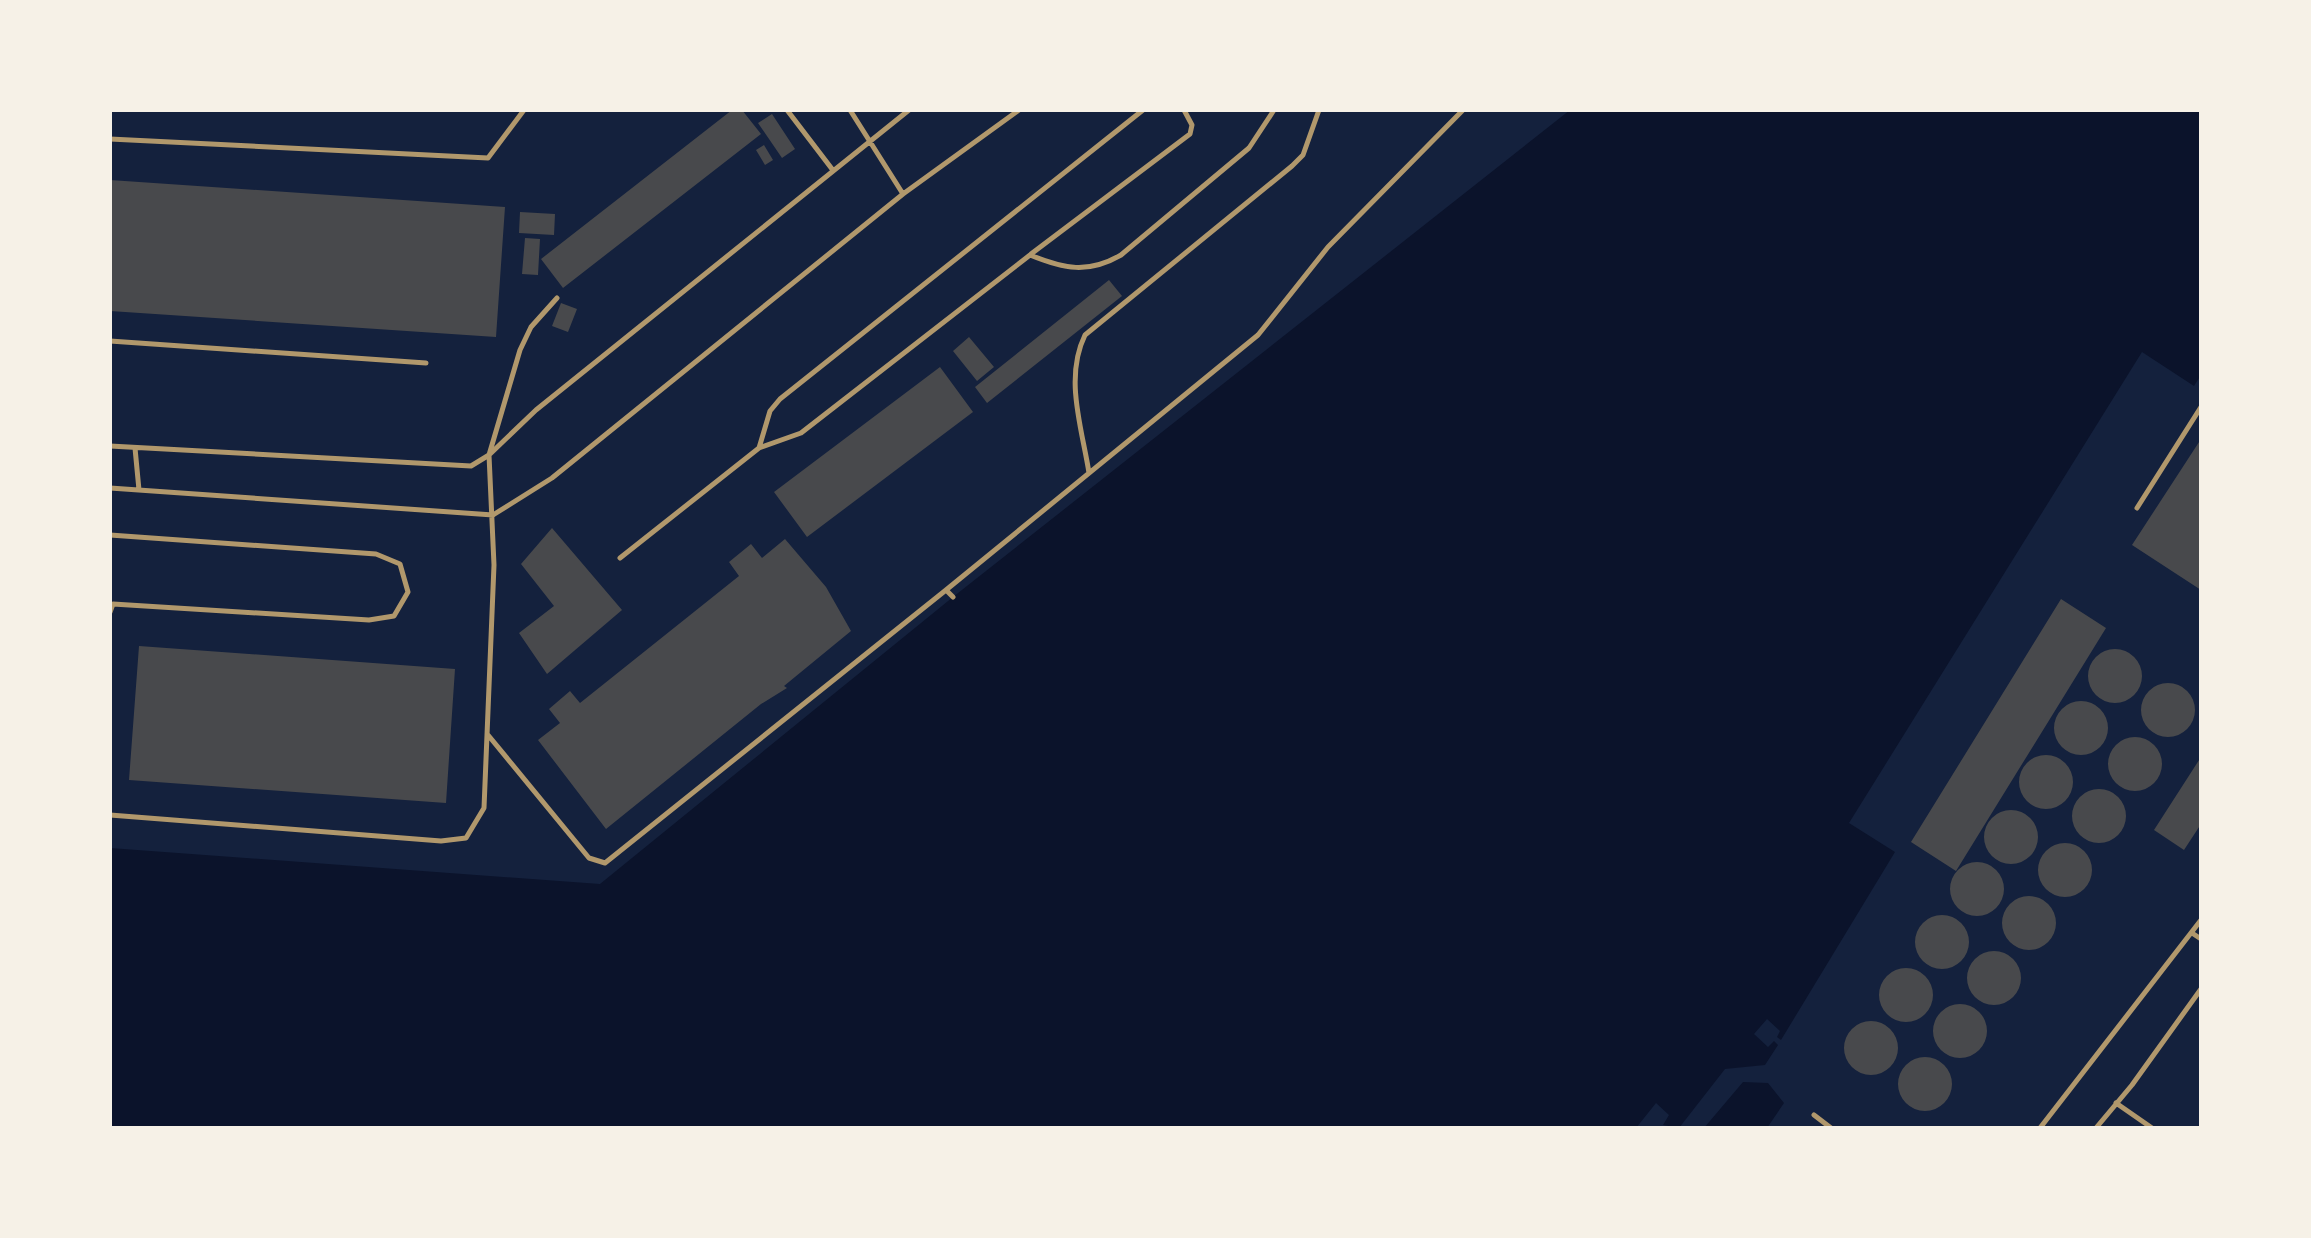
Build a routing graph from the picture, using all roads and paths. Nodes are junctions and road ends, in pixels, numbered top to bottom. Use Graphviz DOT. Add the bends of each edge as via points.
graph roads {
  1 [pos="524,110"];
  2 [pos="787,110"];
  3 [pos="850,110"];
  4 [pos="909,110"];
  5 [pos="1019,110"];
  6 [pos="1143,110"];
  7 [pos="1184,110"];
  8 [pos="1274,110"];
  9 [pos="1319,110"];
  10 [pos="1463,110"];
  11 [pos="110,139"];
  12 [pos="869,140"];
  13 [pos="832,169"];
  14 [pos="903,194"];
  15 [pos="1030,255"];
  16 [pos="557,298"];
  17 [pos="110,341"];
  18 [pos="426,363"];
  19 [pos="2201,407"];
  20 [pos="110,446"];
  21 [pos="135,448"];
  22 [pos="759,448"];
  23 [pos="489,455"];
  24 [pos="1089,473"];
  25 [pos="110,488"];
  26 [pos="139,490"];
  27 [pos="2137,508"];
  28 [pos="493,515"];
  29 [pos="110,535"];
  30 [pos="620,558"];
  31 [pos="946,590"];
  32 [pos="953,597"];
  33 [pos="112,604"];
  34 [pos="110,612"];
  35 [pos="487,734"];
  36 [pos="110,815"];
  37 [pos="2201,920"];
  38 [pos="2192,933"];
  39 [pos="2201,939"];
  40 [pos="2201,989"];
  41 [pos="2116,1103"];
  42 [pos="1814,1115"];
  43 [pos="1831,1128"];
  44 [pos="2040,1128"];
  45 [pos="2096,1128"];
  46 [pos="2152,1128"];
  1 -- 11 [label="lane" via="488,158"];
  2 -- 13 [label="lane"];
  3 -- 12 [label="lane"];
  4 -- 12 [label="lane"];
  5 -- 14 [label="lane"];
  6 -- 22 [label="lane" via="780,399 770,411"];
  7 -- 15 [label="lane" via="1192,125 1190,134"];
  8 -- 15 [label="lane" via="1249,148 1121,255 1084,269"];
  9 -- 24 [label="lane" via="1303,155 1292,166 1085,335 1075,356 1074,377"];
  10 -- 24 [label="lane" via="1328,247 1258,335"];
  12 -- 13 [label="lane"];
  12 -- 14 [label="lane"];
  13 -- 23 [label="lane" via="548,400"];
  14 -- 28 [label="lane" via="552,478"];
  15 -- 22 [label="lane" via="801,433"];
  16 -- 23 [label="lane" via="531,327 520,350"];
  17 -- 18 [label="lane"];
  19 -- 27 [label="lane"];
  20 -- 21 [label="lane"];
  21 -- 23 [label="lane" via="450,468 471,466"];
  21 -- 26 [label="lane"];
  22 -- 30 [label="lane"];
  23 -- 28 [label="lane"];
  24 -- 31 [label="lane"];
  25 -- 26 [label="lane"];
  26 -- 28 [label="lane"];
  28 -- 35 [label="lane"];
  29 -- 33 [label="lane" via="376,554 400,564 408,592 394,616 369,620"];
  31 -- 32 [label="lane"];
  31 -- 35 [label="lane" via="605,863 589,858"];
  33 -- 34 [label="lane"];
  35 -- 36 [label="lane" via="484,808 466,838 441,841"];
  37 -- 38 [label="lane"];
  38 -- 39 [label="lane"];
  38 -- 44 [label="lane"];
  40 -- 41 [label="lane"];
  41 -- 45 [label="lane"];
  41 -- 46 [label="lane"];
  42 -- 43 [label="lane"];
}
